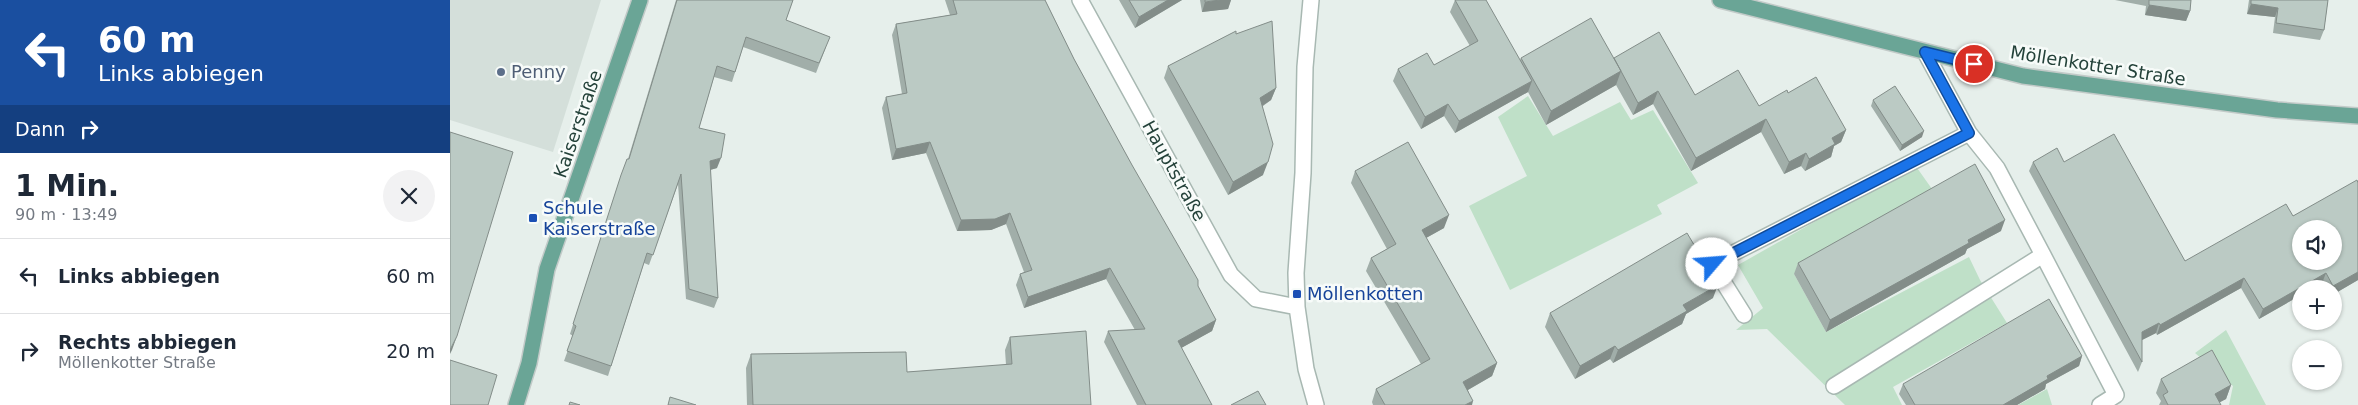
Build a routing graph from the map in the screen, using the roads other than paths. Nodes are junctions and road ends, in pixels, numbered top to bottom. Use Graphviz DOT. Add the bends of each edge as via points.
graph roads {
  1 [pos="640,0"];
  2 [pos="1080,0"];
  3 [pos="1312,0"];
  4 [pos="1720,0"];
  5 [pos="1758,5"];
  6 [pos="1925,52"];
  7 [pos="2358,116"];
  8 [pos="1969,133"];
  9 [pos="2043,255"];
  10 [pos="1297,307"];
  11 [pos="1744,316"];
  12 [pos="1834,386"];
  13 [pos="516,405"];
  14 [pos="1316,405"];
  15 [pos="2100,405"];
  1 -- 13 [label="main road, Kaiserstraße" via="547,269 529,363"];
  2 -- 10 [label="street, Hauptstraße" via="1232,275 1256,299"];
  3 -- 10 [label="street" via="1305,67 1304,173 1296,273"];
  4 -- 5 [label="main road, Möllenkotter Straße"];
  5 -- 6 [label="main road, Möllenkotter Straße"];
  6 -- 7 [label="main road, Möllenkotter Straße" via="2023,76 2268,109"];
  6 -- 8 [label="street"];
  8 -- 9 [label="street" via="1997,168"];
  8 -- 11 [label="street" via="1712,264"];
  9 -- 12 [label="street"];
  9 -- 15 [label="street" via="2116,396"];
  10 -- 14 [label="street" via="1306,369"];
}
